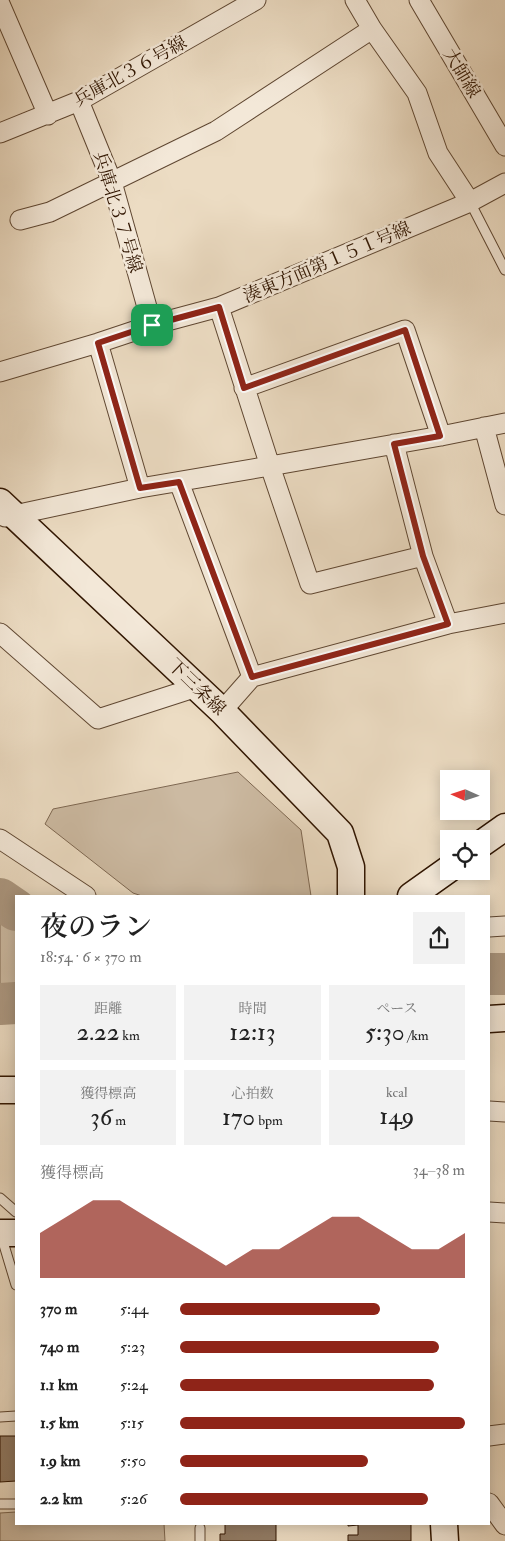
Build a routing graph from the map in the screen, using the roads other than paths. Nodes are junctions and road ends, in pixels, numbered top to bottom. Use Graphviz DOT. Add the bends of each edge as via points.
graph roads {
  1 [pos="355,0"];
  2 [pos="419,0"];
  3 [pos="248,2"];
  4 [pos="0,4"];
  5 [pos="372,29"];
  6 [pos="79,101"];
  7 [pos="48,115"];
  8 [pos="0,133"];
  9 [pos="505,146"];
  10 [pos="112,182"];
  11 [pos="505,184"];
  12 [pos="470,202"];
  13 [pos="20,220"];
  14 [pos="505,270"];
  15 [pos="219,307"];
  16 [pos="152,325"];
  17 [pos="98,343"];
  18 [pos="0,372"];
  19 [pos="244,388"];
  20 [pos="505,423"];
  21 [pos="484,427"];
  22 [pos="440,436"];
  23 [pos="394,444"];
  24 [pos="270,466"];
  25 [pos="179,482"];
  26 [pos="140,488"];
  27 [pos="505,505"];
  28 [pos="5,511"];
  29 [pos="423,556"];
  30 [pos="505,613"];
  31 [pos="448,624"];
  32 [pos="0,634"];
  33 [pos="252,677"];
  34 [pos="197,687"];
  35 [pos="222,711"];
  36 [pos="505,827"];
  37 [pos="490,838"];
  38 [pos="0,839"];
  39 [pos="440,876"];
  40 [pos="84,895"];
  41 [pos="351,895"];
  42 [pos="413,895"];
  43 [pos="505,926"];
  44 [pos="490,927"];
  45 [pos="505,1018"];
  46 [pos="490,1019"];
  47 [pos="0,1090"];
  48 [pos="15,1090"];
  49 [pos="490,1111"];
  50 [pos="505,1112"];
  51 [pos="0,1198"];
  52 [pos="15,1211"];
  53 [pos="490,1212"];
  54 [pos="505,1213"];
  55 [pos="0,1233"];
  56 [pos="15,1233"];
  57 [pos="15,1282"];
  58 [pos="15,1416"];
  59 [pos="0,1417"];
  60 [pos="505,1434"];
  61 [pos="490,1436"];
  62 [pos="0,1504"];
  63 [pos="15,1504"];
  64 [pos="490,1504"];
  65 [pos="444,1525"];
  66 [pos="505,1525"];
  67 [pos="200,1528"];
  68 [pos="200,1541"];
  69 [pos="444,1541"];
  1 -- 5 [label="street"];
  2 -- 9 [label="street, 大師線"];
  3 -- 6 [label="street, 兵庫北３６号線"];
  4 -- 7 [label="street"];
  5 -- 10 [label="street" via="216,131"];
  5 -- 12 [label="street" via="417,93 438,153"];
  6 -- 7 [label="street, 兵庫北３６号線"];
  6 -- 10 [label="street, 兵庫北３７号線"];
  7 -- 8 [label="street, 兵庫北３６号線"];
  10 -- 13 [label="street" via="50,212"];
  10 -- 16 [label="street, 兵庫北３７号線"];
  11 -- 12 [label="street, 湊東方面第１５１号線"];
  12 -- 14 [label="lane"];
  12 -- 15 [label="street, 湊東方面第１５１号線"];
  15 -- 16 [label="street, 湊東方面第１５１号線"];
  15 -- 19 [label="street"];
  16 -- 17 [label="street, 湊東方面第１５１号線"];
  17 -- 18 [label="street, 湊東方面第１５１号線"];
  17 -- 26 [label="street"];
  19 -- 22 [label="street" via="405,330"];
  19 -- 24 [label="street"];
  20 -- 21 [label="street"];
  21 -- 22 [label="street"];
  21 -- 27 [label="street"];
  22 -- 23 [label="street"];
  23 -- 24 [label="street"];
  23 -- 29 [label="street"];
  24 -- 25 [label="street"];
  24 -- 29 [label="street" via="310,584"];
  25 -- 26 [label="street"];
  25 -- 33 [label="street"];
  26 -- 28 [label="street"];
  28 -- 34 [label="street, 下三条線"];
  29 -- 31 [label="street"];
  30 -- 31 [label="street"];
  31 -- 33 [label="street"];
  32 -- 34 [label="street" via="98,718"];
  33 -- 35 [label="street"];
  34 -- 35 [label="street, 下三条線"];
  35 -- 41 [label="street, 下三条線" via="340,832 351,867"];
  36 -- 37 [label="street"];
  38 -- 40 [label="street"];
  39 -- 42 [label="street"];
  43 -- 44 [label="street"];
  45 -- 46 [label="street"];
  47 -- 48 [label="street"];
  49 -- 50 [label="street"];
  51 -- 52 [label="lane"];
  53 -- 54 [label="street"];
  55 -- 56 [label="street"];
  55 -- 57 [label="lane"];
  58 -- 59 [label="lane"];
  60 -- 61 [label="street"];
  62 -- 63 [label="lane"];
  64 -- 66 [label="street"];
  65 -- 69 [label="street"];
  67 -- 68 [label="lane"];
}
